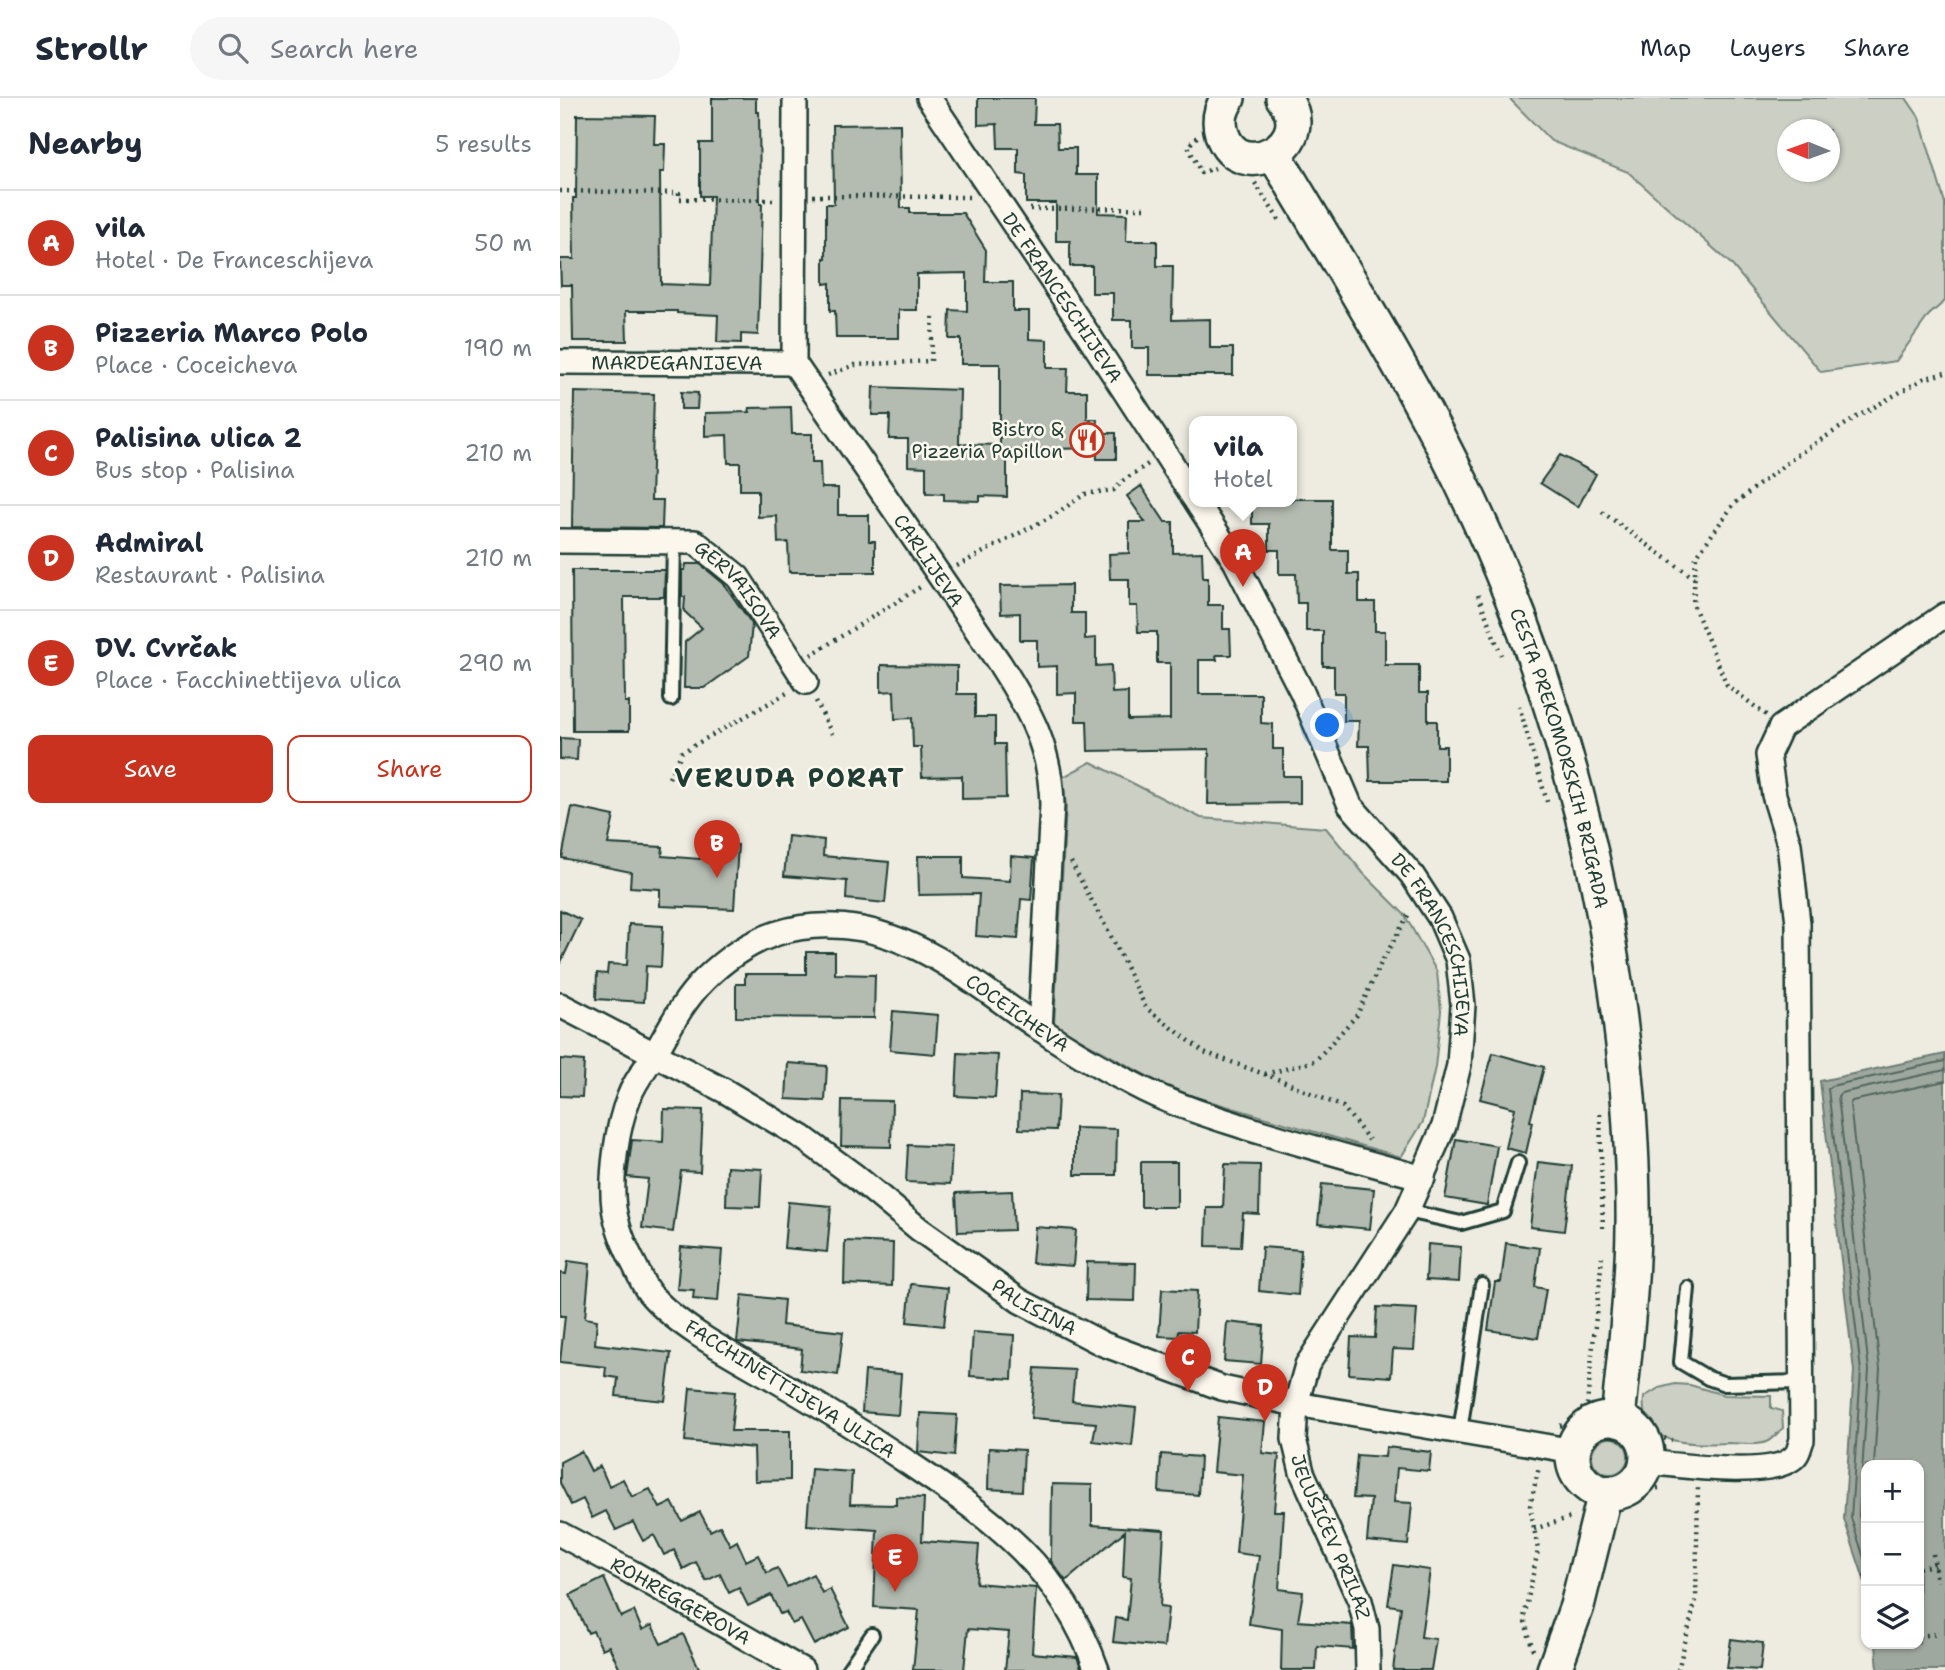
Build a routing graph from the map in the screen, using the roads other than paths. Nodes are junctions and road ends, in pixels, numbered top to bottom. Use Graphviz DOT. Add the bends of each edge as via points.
graph roads {
  1 [pos="795,98"];
  2 [pos="929,98"];
  3 [pos="1228,98"];
  4 [pos="1290,100"];
  5 [pos="1274,154"];
  6 [pos="560,362"];
  7 [pos="794,363"];
  8 [pos="1189,490"];
  9 [pos="1200,507"];
  10 [pos="560,541"];
  11 [pos="674,542"];
  12 [pos="1945,615"];
  13 [pos="801,673"];
  14 [pos="671,699"];
  15 [pos="560,1005"];
  16 [pos="1040,1029"];
  17 [pos="655,1054"];
  18 [pos="1518,1163"];
  19 [pos="1423,1178"];
  20 [pos="1408,1211"];
  21 [pos="1482,1285"];
  22 [pos="1688,1287"];
  23 [pos="1801,1382"];
  24 [pos="1297,1404"];
  25 [pos="1618,1420"];
  26 [pos="1460,1432"];
  27 [pos="1553,1451"];
  28 [pos="1675,1465"];
  29 [pos="1603,1496"];
  30 [pos="560,1534"];
  31 [pos="872,1635"];
  32 [pos="1544,1663"];
  33 [pos="802,1670"];
  34 [pos="848,1670"];
  35 [pos="1097,1670"];
  36 [pos="1368,1670"];
  1 -- 7 [label="street"];
  2 -- 8 [label="street, DE FRANCESCHIJEVA"];
  3 -- 5 [label="main road" via="1220,126 1233,151 1246,157"];
  4 -- 5 [label="main road" via="1291,132"];
  5 -- 25 [label="main road, CESTA PREKOMORSKIH BRIGADA" via="1416,394 1461,482 1514,606 1572,772 1613,967 1632,1160 1633,1257"];
  6 -- 7 [label="street, MARDEGANIJEVA"];
  7 -- 16 [label="street, CARLIJEVA" via="1015,687 1037,727 1052,780"];
  9 -- 19 [label="street, DE FRANCESCHIJEVA" via="1236,561 1302,692 1350,805 1412,875 1440,918 1458,960 1463,1005 1456,1077 1444,1126"];
  10 -- 11 [label="street, GERVAISOVA"];
  11 -- 13 [label="street, GERVAISOVA" via="695,542 738,577"];
  11 -- 14 [label="lane"];
  12 -- 23 [label="street" via="1781,727 1768,755 1789,844 1798,923"];
  15 -- 17 [label="street, PALISINA"];
  16 -- 17 [label="street, COCEICHEVA" via="952,968 891,936 812,927 771,933 724,961 677,1011"];
  16 -- 19 [label="street, COCEICHEVA" via="1112,1073 1185,1108"];
  17 -- 24 [label="street, PALISINA" via="802,1137 1020,1301 1103,1344 1154,1364 1222,1388"];
  17 -- 35 [label="street, FACCHINETTIJEVA ULICA" via="627,1101 615,1158 614,1208 648,1293 669,1313 840,1418 988,1518 1029,1555 1062,1597"];
  18 -- 20 [label="lane" via="1503,1211 1461,1223"];
  19 -- 20 [label="street, DE FRANCESCHIJEVA"];
  20 -- 24 [label="street, DE FRANCESCHIJEVA" via="1316,1347"];
  21 -- 26 [label="lane"];
  22 -- 23 [label="lane" via="1681,1362 1726,1384"];
  23 -- 28 [label="street" via="1802,1440 1796,1455 1783,1464 1762,1468"];
  24 -- 26 [label="street, PALISINA"];
  24 -- 36 [label="street, JELUŠIĆEV PRILAZ" via="1294,1439 1301,1472 1360,1601 1367,1629"];
  25 -- 27 [label="main road" via="1592,1424 1578,1438"];
  25 -- 28 [label="main road" via="1631,1425 1646,1447"];
  26 -- 27 [label="street, PALISINA"];
  27 -- 29 [label="main road" via="1575,1465 1581,1479"];
  28 -- 29 [label="main road" via="1642,1475 1633,1486"];
  29 -- 32 [label="main road" via="1577,1606"];
  30 -- 33 [label="street, ROHREGGEROVA"];
  31 -- 34 [label="lane"];
}
